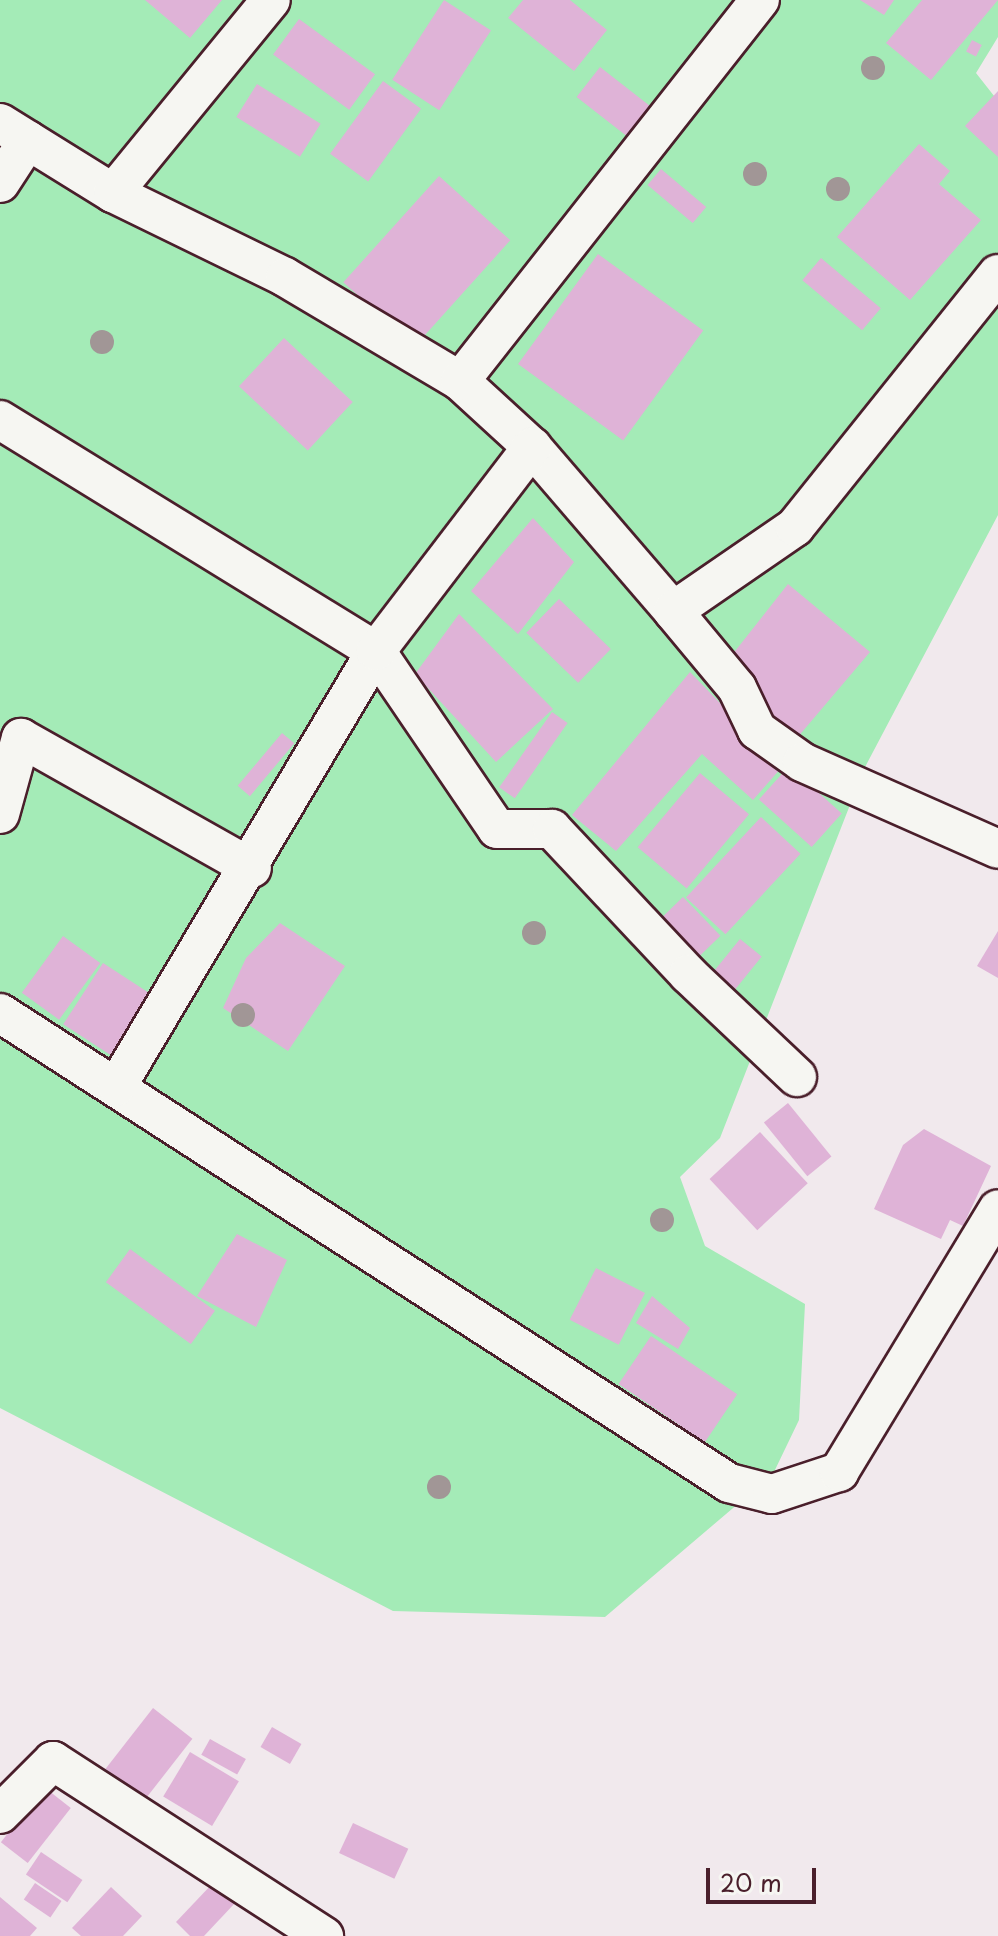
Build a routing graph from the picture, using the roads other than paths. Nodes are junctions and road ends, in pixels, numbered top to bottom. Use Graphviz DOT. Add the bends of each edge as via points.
graph roads {
  1 [pos="271,0"];
  2 [pos="760,0"];
  3 [pos="14,132"];
  4 [pos="0,183"];
  5 [pos="113,193"];
  6 [pos="998,274"];
  7 [pos="460,381"];
  8 [pos="0,420"];
  9 [pos="532,447"];
  10 [pos="673,611"];
  11 [pos="376,651"];
  12 [pos="0,814"];
  13 [pos="998,849"];
  14 [pos="252,868"];
  15 [pos="0,1013"];
  16 [pos="797,1077"];
  17 [pos="117,1086"];
  18 [pos="998,1209"];
  19 [pos="0,1814"];
  20 [pos="324,1936"];
  1 -- 5 [label="street"];
  2 -- 7 [label="street"];
  3 -- 4 [label="street"];
  3 -- 5 [label="street"];
  5 -- 7 [label="street" via="285,277"];
  6 -- 10 [label="street" via="795,527"];
  7 -- 9 [label="street"];
  8 -- 11 [label="street"];
  9 -- 10 [label="street"];
  9 -- 11 [label="street"];
  10 -- 13 [label="street" via="737,688 757,730 802,762"];
  11 -- 14 [label="street"];
  11 -- 16 [label="street" via="497,829 552,829 688,974"];
  12 -- 14 [label="street" via="21,738"];
  14 -- 17 [label="street"];
  15 -- 17 [label="street"];
  17 -- 18 [label="street" via="729,1483 772,1494 839,1472"];
  19 -- 20 [label="street" via="53,1761"];
}
